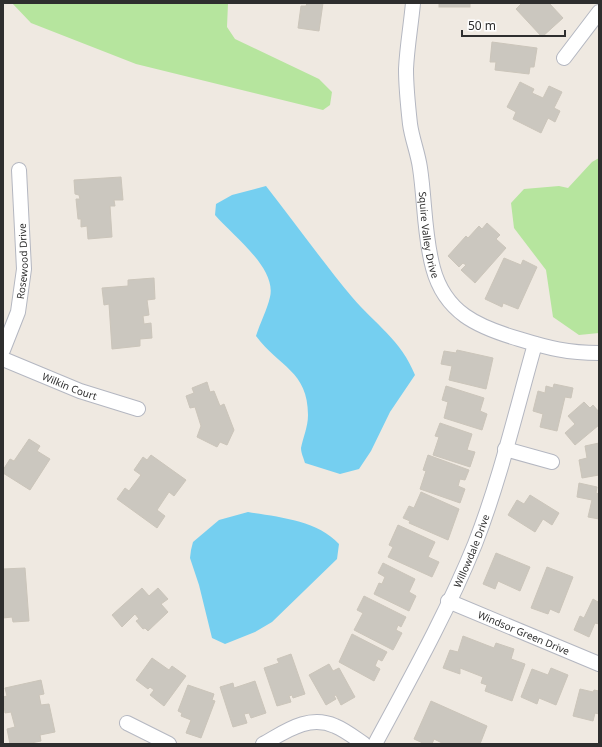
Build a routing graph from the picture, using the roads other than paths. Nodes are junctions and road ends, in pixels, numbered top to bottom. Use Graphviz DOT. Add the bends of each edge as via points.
graph roads {
  1 [pos="413,3"];
  2 [pos="599,12"];
  3 [pos="564,58"];
  4 [pos="19,170"];
  5 [pos="535,344"];
  6 [pos="3,350"];
  7 [pos="599,354"];
  8 [pos="3,359"];
  9 [pos="138,409"];
  10 [pos="505,449"];
  11 [pos="552,462"];
  12 [pos="448,601"];
  13 [pos="599,664"];
  14 [pos="127,723"];
  15 [pos="169,744"];
  16 [pos="263,744"];
  17 [pos="364,744"];
  18 [pos="375,744"];
  1 -- 5 [label="street, Squire Valley Drive" via="406,69 410,126 420,168 433,268 439,285 449,301 472,321 488,330"];
  2 -- 3 [label="street"];
  4 -- 6 [label="street, Rosewood Drive" via="24,269 18,312"];
  5 -- 7 [label="street, Squire Valley Drive" via="566,352"];
  5 -- 10 [label="street, Willowdale Drive"];
  8 -- 9 [label="street, Wilkin Court" via="80,391"];
  10 -- 11 [label="street"];
  10 -- 12 [label="street, Willowdale Drive" via="475,544"];
  12 -- 13 [label="street, Windsor Green Drive"];
  12 -- 18 [label="street, Willowdale Drive"];
  14 -- 15 [label="street"];
  16 -- 17 [label="street" via="291,727 316,722 335,725"];
}
